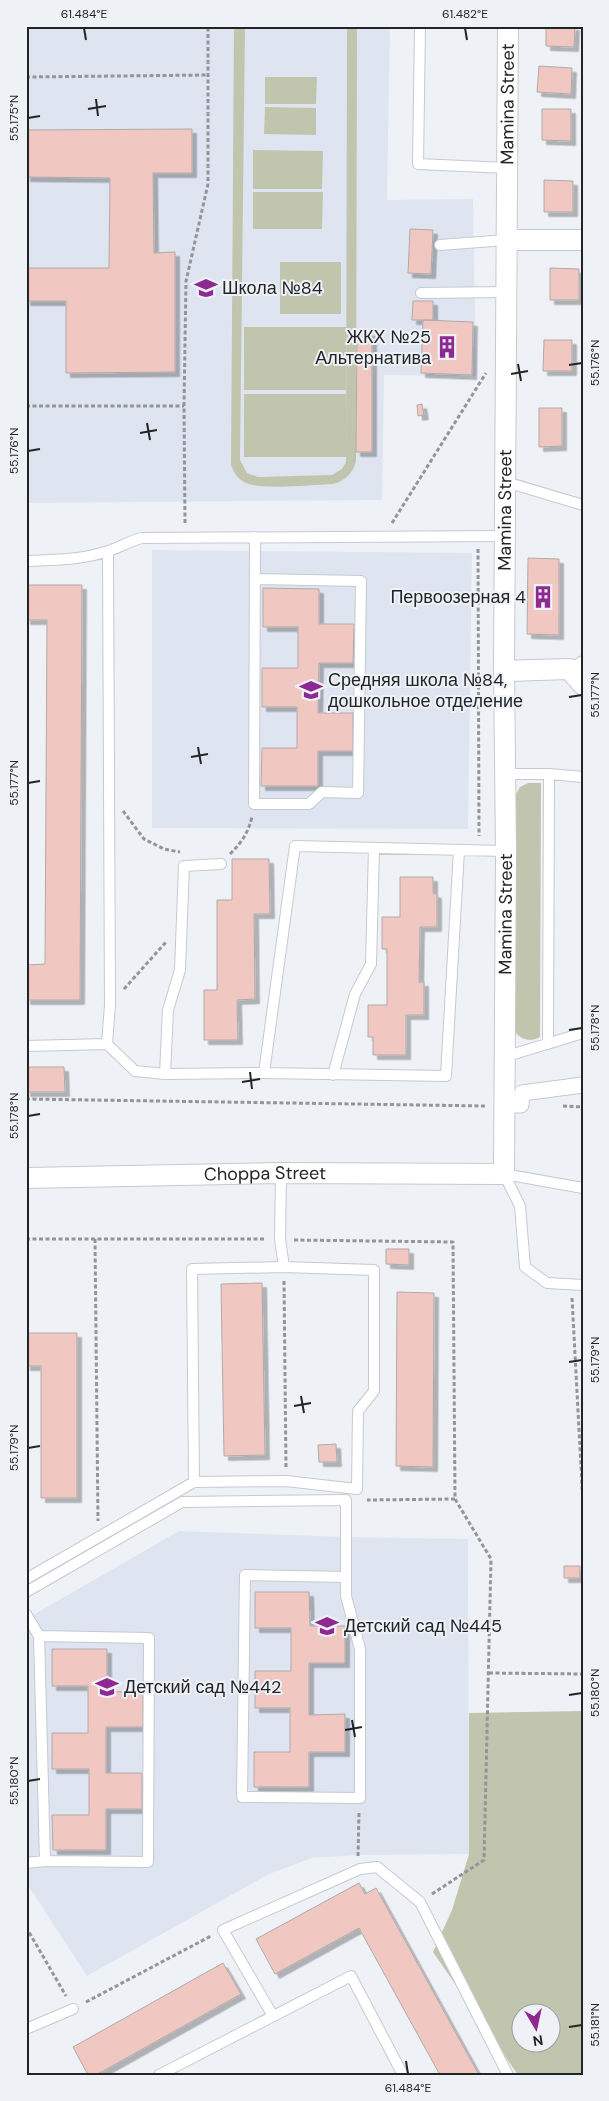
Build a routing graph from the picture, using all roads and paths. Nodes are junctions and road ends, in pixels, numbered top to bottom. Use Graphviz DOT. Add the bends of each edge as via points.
graph roads {
  1 [pos="208,26"];
  2 [pos="420,26"];
  3 [pos="508,26"];
  4 [pos="208,74"];
  5 [pos="26,76"];
  6 [pos="507,168"];
  7 [pos="506,240"];
  8 [pos="583,240"];
  9 [pos="440,245"];
  10 [pos="506,292"];
  11 [pos="421,293"];
  12 [pos="506,341"];
  13 [pos="26,406"];
  14 [pos="184,406"];
  15 [pos="506,482"];
  16 [pos="583,505"];
  17 [pos="384,536"];
  18 [pos="478,536"];
  19 [pos="505,536"];
  20 [pos="255,537"];
  21 [pos="184,538"];
  22 [pos="108,552"];
  23 [pos="26,561"];
  24 [pos="255,579"];
  25 [pos="576,665"];
  26 [pos="504,671"];
  27 [pos="583,685"];
  28 [pos="506,774"];
  29 [pos="549,774"];
  30 [pos="583,777"];
  31 [pos="109,799"];
  32 [pos="254,804"];
  33 [pos="374,848"];
  34 [pos="459,850"];
  35 [pos="479,850"];
  36 [pos="506,851"];
  37 [pos="185,854"];
  38 [pos="220,864"];
  39 [pos="183,923"];
  40 [pos="110,1005"];
  41 [pos="583,1033"];
  42 [pos="108,1044"];
  43 [pos="548,1044"];
  44 [pos="26,1046"];
  45 [pos="504,1057"];
  46 [pos="165,1074"];
  47 [pos="264,1074"];
  48 [pos="333,1074"];
  49 [pos="583,1084"];
  50 [pos="26,1099"];
  51 [pos="510,1106"];
  52 [pos="281,1173"];
  53 [pos="504,1174"];
  54 [pos="26,1178"];
  55 [pos="583,1188"];
  56 [pos="26,1239"];
  57 [pos="95,1240"];
  58 [pos="280,1240"];
  59 [pos="284,1267"];
  60 [pos="571,1284"];
  61 [pos="583,1285"];
  62 [pos="286,1480"];
  63 [pos="194,1482"];
  64 [pos="455,1499"];
  65 [pos="346,1500"];
  66 [pos="583,1504"];
  67 [pos="98,1537"];
  68 [pos="346,1577"];
  69 [pos="26,1579"];
  70 [pos="26,1592"];
  71 [pos="26,1614"];
  72 [pos="39,1636"];
  73 [pos="489,1672"];
  74 [pos="583,1674"];
  75 [pos="360,1798"];
  76 [pos="358,1855"];
  77 [pos="45,1860"];
  78 [pos="26,1863"];
  79 [pos="420,1902"];
  80 [pos="26,1927"];
  81 [pos="223,1930"];
  82 [pos="74,2009"];
  83 [pos="273,2016"];
  84 [pos="26,2030"];
  85 [pos="159,2075"];
  86 [pos="403,2075"];
  87 [pos="508,2075"];
  1 -- 4 [label="path"];
  2 -- 6 [label="lane" via="418,164"];
  3 -- 6 [label="street, Mamina Street"];
  4 -- 5 [label="path"];
  4 -- 14 [label="path" via="208,184 186,281"];
  6 -- 7 [label="street, Mamina Street"];
  7 -- 8 [label="street"];
  7 -- 9 [label="lane"];
  7 -- 10 [label="street, Mamina Street"];
  10 -- 11 [label="lane"];
  10 -- 12 [label="street, Mamina Street"];
  12 -- 15 [label="street, Mamina Street"];
  12 -- 17 [label="path"];
  13 -- 14 [label="path"];
  14 -- 21 [label="path"];
  15 -- 16 [label="lane"];
  15 -- 19 [label="street, Mamina Street"];
  17 -- 18 [label="lane"];
  17 -- 20 [label="lane"];
  18 -- 19 [label="lane"];
  18 -- 35 [label="path"];
  19 -- 26 [label="street, Mamina Street"];
  20 -- 21 [label="lane"];
  20 -- 24 [label="lane"];
  21 -- 22 [label="lane" via="142,538"];
  22 -- 23 [label="lane" via="82,558"];
  22 -- 31 [label="lane"];
  24 -- 32 [label="lane"];
  24 -- 32 [label="lane" via="361,581 358,792 322,792 309,804"];
  25 -- 26 [label="street"];
  25 -- 27 [label="street"];
  26 -- 28 [label="street, Mamina Street"];
  28 -- 29 [label="lane"];
  28 -- 36 [label="street, Mamina Street"];
  29 -- 30 [label="lane"];
  29 -- 43 [label="lane"];
  31 -- 37 [label="path" via="127,814 144,839 164,849"];
  31 -- 40 [label="lane"];
  32 -- 38 [label="path" via="242,842"];
  33 -- 34 [label="lane"];
  33 -- 47 [label="lane" via="295,846"];
  33 -- 48 [label="lane" via="371,964 355,994"];
  34 -- 35 [label="lane"];
  34 -- 48 [label="lane" via="446,1076"];
  35 -- 36 [label="lane"];
  36 -- 45 [label="street, Mamina Street"];
  38 -- 39 [label="lane" via="184,866"];
  39 -- 40 [label="path"];
  39 -- 46 [label="lane" via="180,970 168,1010"];
  40 -- 42 [label="lane"];
  41 -- 43 [label="lane"];
  42 -- 44 [label="lane"];
  42 -- 46 [label="lane" via="135,1071"];
  43 -- 45 [label="lane"];
  45 -- 51 [label="street, Mamina Street"];
  46 -- 47 [label="lane"];
  47 -- 48 [label="lane"];
  49 -- 51 [label="street" via="522,1094 521,1105"];
  50 -- 51 [label="path"];
  51 -- 53 [label="street, Mamina Street"];
  52 -- 53 [label="street, Choppa Street"];
  52 -- 54 [label="street, Choppa Street"];
  52 -- 58 [label="lane"];
  53 -- 55 [label="lane"];
  53 -- 60 [label="lane" via="520,1206 525,1267 547,1283"];
  56 -- 57 [label="path"];
  57 -- 58 [label="path"];
  57 -- 67 [label="path"];
  58 -- 59 [label="lane"];
  58 -- 64 [label="path" via="453,1242"];
  59 -- 62 [label="path"];
  59 -- 62 [label="lane" via="374,1270 374,1390 358,1411 357,1489"];
  59 -- 63 [label="lane" via="192,1269"];
  60 -- 61 [label="lane"];
  60 -- 66 [label="path"];
  62 -- 63 [label="lane"];
  63 -- 67 [label="lane"];
  64 -- 65 [label="path"];
  64 -- 73 [label="path" via="492,1559"];
  65 -- 68 [label="lane"];
  65 -- 70 [label="lane" via="182,1502"];
  67 -- 69 [label="lane"];
  68 -- 75 [label="lane" via="346,1596 360,1649"];
  68 -- 75 [label="lane" via="245,1575 242,1797"];
  71 -- 72 [label="lane"];
  72 -- 77 [label="lane"];
  72 -- 77 [label="lane" via="149,1638 148,1862"];
  73 -- 74 [label="path"];
  73 -- 79 [label="path" via="484,1860"];
  75 -- 76 [label="path"];
  77 -- 78 [label="lane"];
  79 -- 81 [label="lane" via="377,1868 360,1869"];
  79 -- 87 [label="lane"];
  80 -- 82 [label="path"];
  81 -- 82 [label="path"];
  81 -- 83 [label="lane"];
  82 -- 84 [label="lane"];
  83 -- 85 [label="lane"];
  83 -- 86 [label="lane" via="351,1976"];
}
